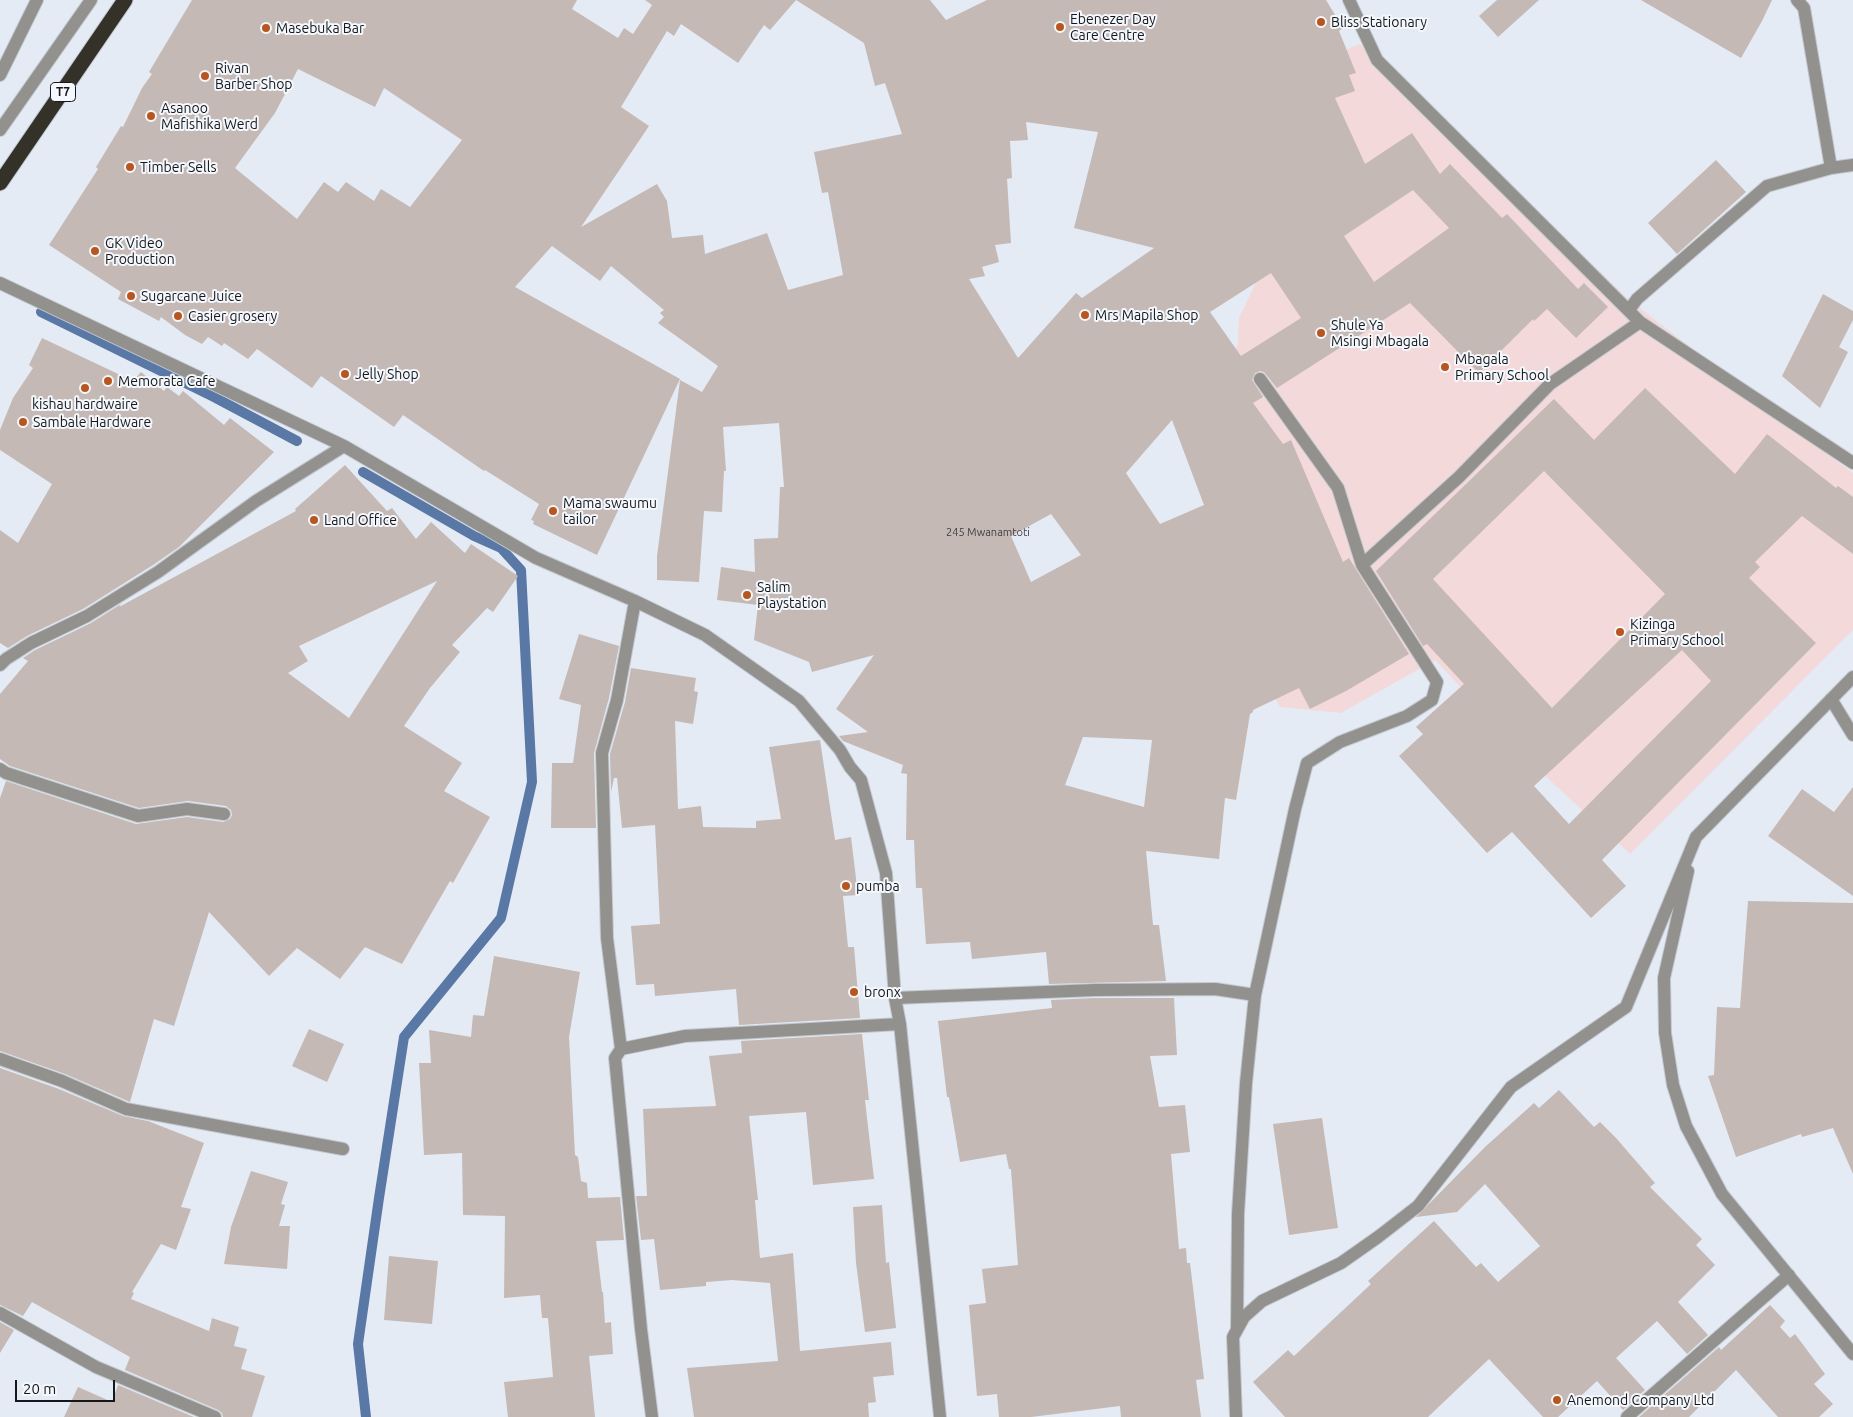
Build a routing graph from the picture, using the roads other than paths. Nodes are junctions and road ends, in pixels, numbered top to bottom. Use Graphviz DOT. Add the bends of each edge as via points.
graph roads {
  1 [pos="37,0"];
  2 [pos="91,0"];
  3 [pos="124,0"];
  4 [pos="1349,0"];
  5 [pos="1797,0"];
  6 [pos="0,75"];
  7 [pos="0,130"];
  8 [pos="1853,165"];
  9 [pos="1831,168"];
  10 [pos="0,183"];
  11 [pos="0,283"];
  12 [pos="1629,310"];
  13 [pos="1640,322"];
  14 [pos="1260,379"];
  15 [pos="344,446"];
  16 [pos="1853,463"];
  17 [pos="1362,565"];
  18 [pos="636,601"];
  19 [pos="0,665"];
  20 [pos="1853,677"];
  21 [pos="1831,699"];
  22 [pos="1853,735"];
  23 [pos="0,769"];
  24 [pos="224,814"];
  25 [pos="1696,837"];
  26 [pos="1255,995"];
  27 [pos="894,998"];
  28 [pos="900,1024"];
  29 [pos="621,1049"];
  30 [pos="0,1059"];
  31 [pos="343,1149"];
  32 [pos="1789,1275"];
  33 [pos="0,1313"];
  34 [pos="1237,1328"];
  35 [pos="1853,1354"];
  36 [pos="215,1417"];
  37 [pos="652,1417"];
  38 [pos="940,1417"];
  39 [pos="1236,1417"];
  40 [pos="1627,1417"];
  1 -- 6 [label="street"];
  2 -- 7 [label="street"];
  3 -- 10 [label="highway, T7"];
  4 -- 12 [label="street" via="1377,60"];
  5 -- 9 [label="street" via="1804,8"];
  8 -- 9 [label="street"];
  9 -- 12 [label="street" via="1768,186 1637,299"];
  11 -- 15 [label="street"];
  12 -- 13 [label="street"];
  13 -- 16 [label="street"];
  13 -- 17 [label="street" via="1550,384 1459,478"];
  14 -- 17 [label="street" via="1338,488"];
  15 -- 18 [label="street" via="536,558"];
  15 -- 19 [label="street" via="256,502 158,572 87,616 31,643"];
  17 -- 26 [label="street" via="1437,682 1432,700 1407,716 1340,742 1307,763 1294,809"];
  18 -- 27 [label="street" via="705,635 799,701 861,780 886,873"];
  18 -- 29 [label="street" via="617,700 602,753 607,938"];
  20 -- 21 [label="street"];
  21 -- 22 [label="street"];
  21 -- 25 [label="street"];
  23 -- 24 [label="street" via="138,816 187,809"];
  25 -- 32 [label="street" via="1664,978 1665,1034 1673,1085 1686,1126 1722,1194"];
  25 -- 34 [label="street" via="1626,1007 1511,1087 1418,1206 1341,1263 1262,1301 1250,1310"];
  26 -- 27 [label="street" via="1206,989"];
  26 -- 34 [label="street" via="1238,1214"];
  27 -- 28 [label="street"];
  28 -- 29 [label="street" via="685,1036"];
  28 -- 38 [label="street"];
  29 -- 37 [label="street" via="615,1058"];
  30 -- 31 [label="street" via="126,1108"];
  32 -- 35 [label="street"];
  32 -- 40 [label="street"];
  33 -- 36 [label="street" via="96,1367"];
  34 -- 39 [label="street" via="1233,1337"];
}
